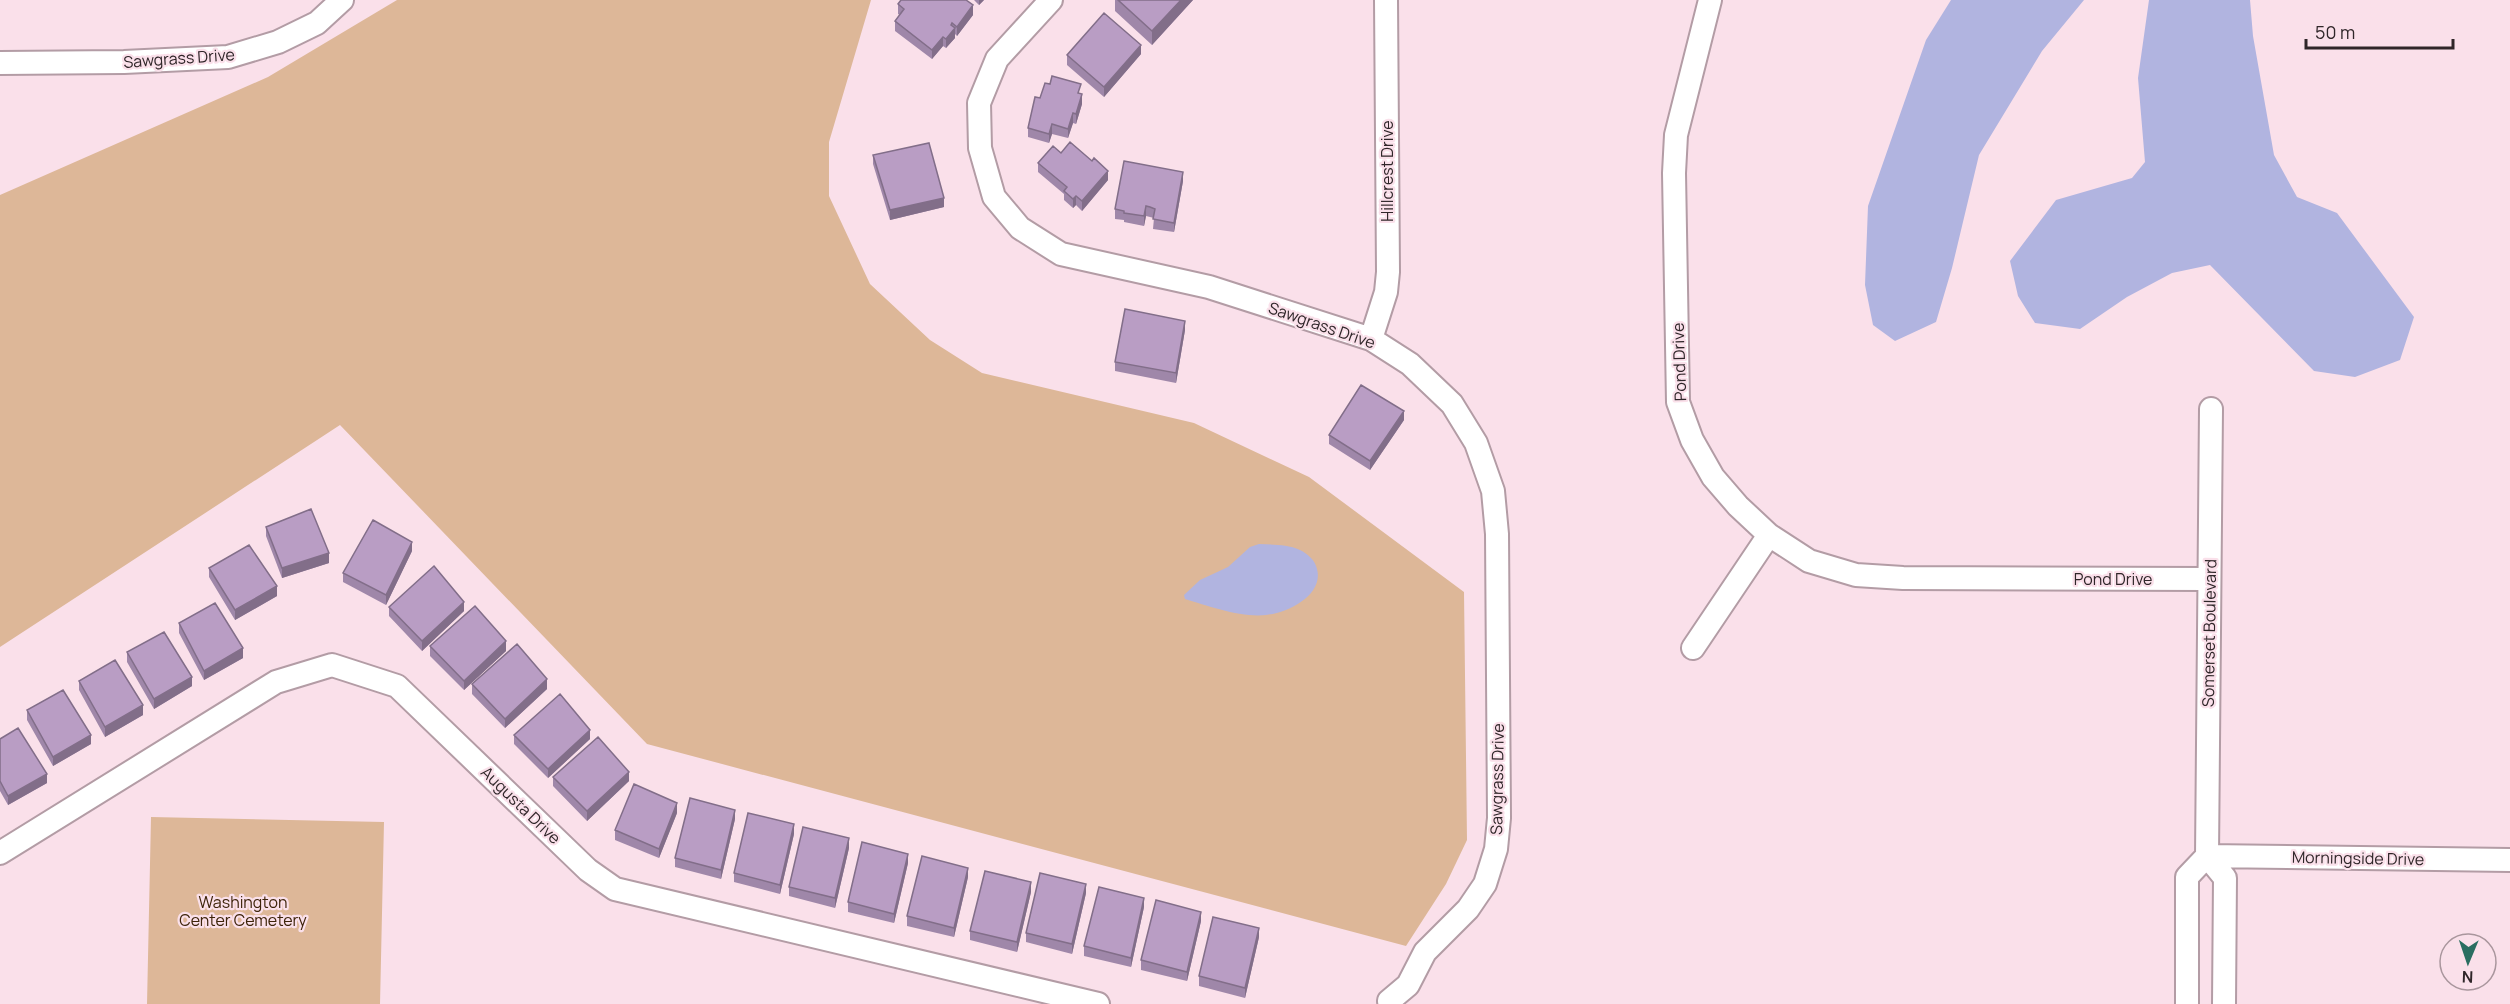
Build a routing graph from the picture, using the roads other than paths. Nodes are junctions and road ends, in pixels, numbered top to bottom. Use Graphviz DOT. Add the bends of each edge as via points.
graph roads {
  1 [pos="342,0"];
  2 [pos="1051,0"];
  3 [pos="1386,0"];
  4 [pos="1710,0"];
  5 [pos="0,63"];
  6 [pos="1371,339"];
  7 [pos="2211,409"];
  8 [pos="1769,535"];
  9 [pos="2210,579"];
  10 [pos="1693,648"];
  11 [pos="0,854"];
  12 [pos="2207,856"];
  13 [pos="2510,860"];
  14 [pos="2187,952"];
  15 [pos="2224,952"];
  16 [pos="1385,1003"];
  17 [pos="1098,1004"];
  18 [pos="2187,1004"];
  19 [pos="2224,1004"];
  1 -- 5 [label="street, Sawgrass Drive" via="317,24 278,42 228,57"];
  2 -- 6 [label="street, Sawgrass Drive" via="997,59 979,103 980,148 994,197 1020,228 1061,254 1209,287"];
  3 -- 6 [label="street, Hillcrest Drive" via="1388,272"];
  4 -- 8 [label="street, Pond Drive" via="1676,135 1678,402 1692,440 1713,477"];
  6 -- 16 [label="street, Sawgrass Drive" via="1410,364 1452,404 1476,443 1492,491 1497,534 1496,849 1485,884 1468,909 1425,952 1408,985"];
  7 -- 9 [label="street, Somerset Boulevard"];
  8 -- 9 [label="street, Pond Drive" via="1809,561 1856,575"];
  8 -- 10 [label="street"];
  9 -- 12 [label="street, Somerset Boulevard"];
  11 -- 17 [label="street, Augusta Drive" via="276,682 332,665 397,686 588,870 615,889"];
  12 -- 13 [label="street, Morningside Drive"];
  12 -- 14 [label="street" via="2187,877"];
  12 -- 15 [label="street" via="2225,878"];
  14 -- 15 [label="street"];
  14 -- 18 [label="street"];
  15 -- 19 [label="street"];
}
